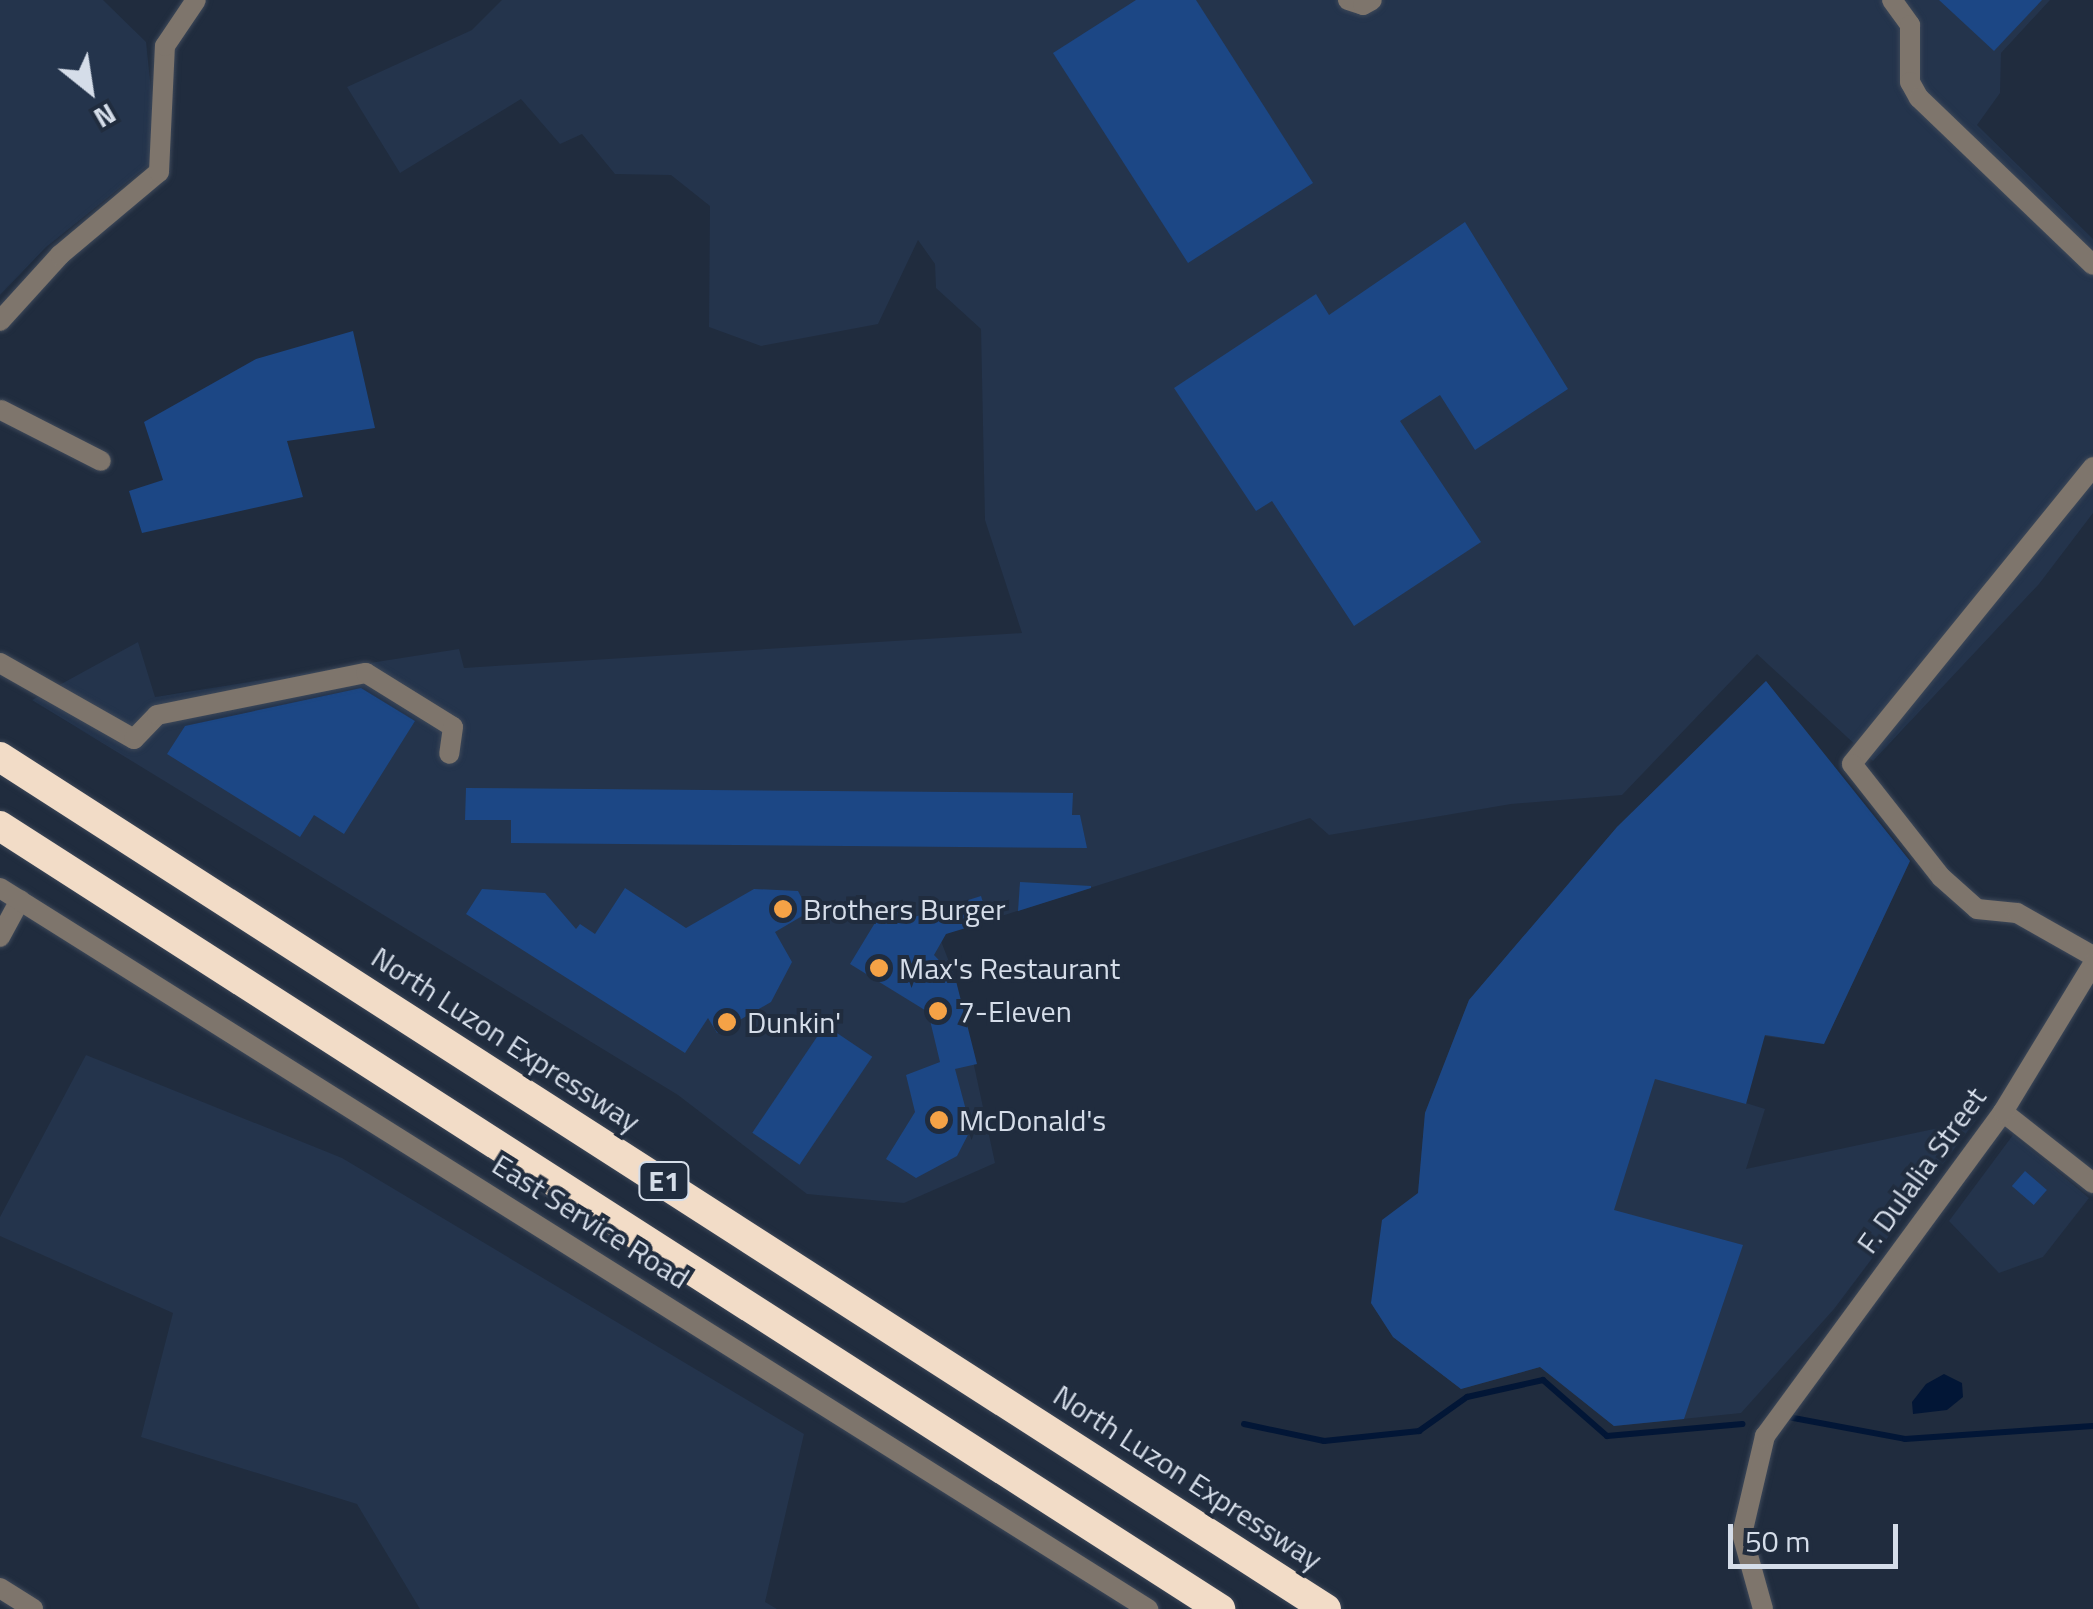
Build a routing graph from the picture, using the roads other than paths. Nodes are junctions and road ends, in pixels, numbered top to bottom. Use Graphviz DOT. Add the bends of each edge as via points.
graph roads {
  1 [pos="196,0"];
  2 [pos="1348,0"];
  3 [pos="1372,0"];
  4 [pos="1892,0"];
  5 [pos="2093,266"];
  6 [pos="0,321"];
  7 [pos="0,415"];
  8 [pos="101,462"];
  9 [pos="2093,467"];
  10 [pos="0,662"];
  11 [pos="449,754"];
  12 [pos="0,756"];
  13 [pos="0,826"];
  14 [pos="0,888"];
  15 [pos="20,900"];
  16 [pos="0,936"];
  17 [pos="2093,956"];
  18 [pos="2093,964"];
  19 [pos="2002,1112"];
  20 [pos="2093,1184"];
  21 [pos="0,1588"];
  22 [pos="33,1609"];
  23 [pos="1148,1609"];
  24 [pos="1220,1609"];
  25 [pos="1326,1609"];
  26 [pos="1763,1609"];
  1 -- 6 [label="street" via="164,46 159,172 60,256"];
  2 -- 3 [label="street"];
  4 -- 5 [label="street" via="1910,24 1910,82 1919,98"];
  7 -- 8 [label="street"];
  9 -- 17 [label="street" via="1852,764 1941,878 1978,908 2016,913"];
  10 -- 11 [label="street" via="134,739 157,715 366,673 453,727"];
  12 -- 25 [label="highway, North Luzon Expressway / E1"];
  13 -- 24 [label="highway, E1"];
  14 -- 15 [label="street, East Service Road"];
  15 -- 16 [label="street"];
  15 -- 23 [label="street, East Service Road"];
  18 -- 19 [label="street, F. Dulalia Street"];
  19 -- 20 [label="street"];
  19 -- 26 [label="street, F. Dulalia Street" via="1765,1436 1742,1534"];
  21 -- 22 [label="street"];
}
